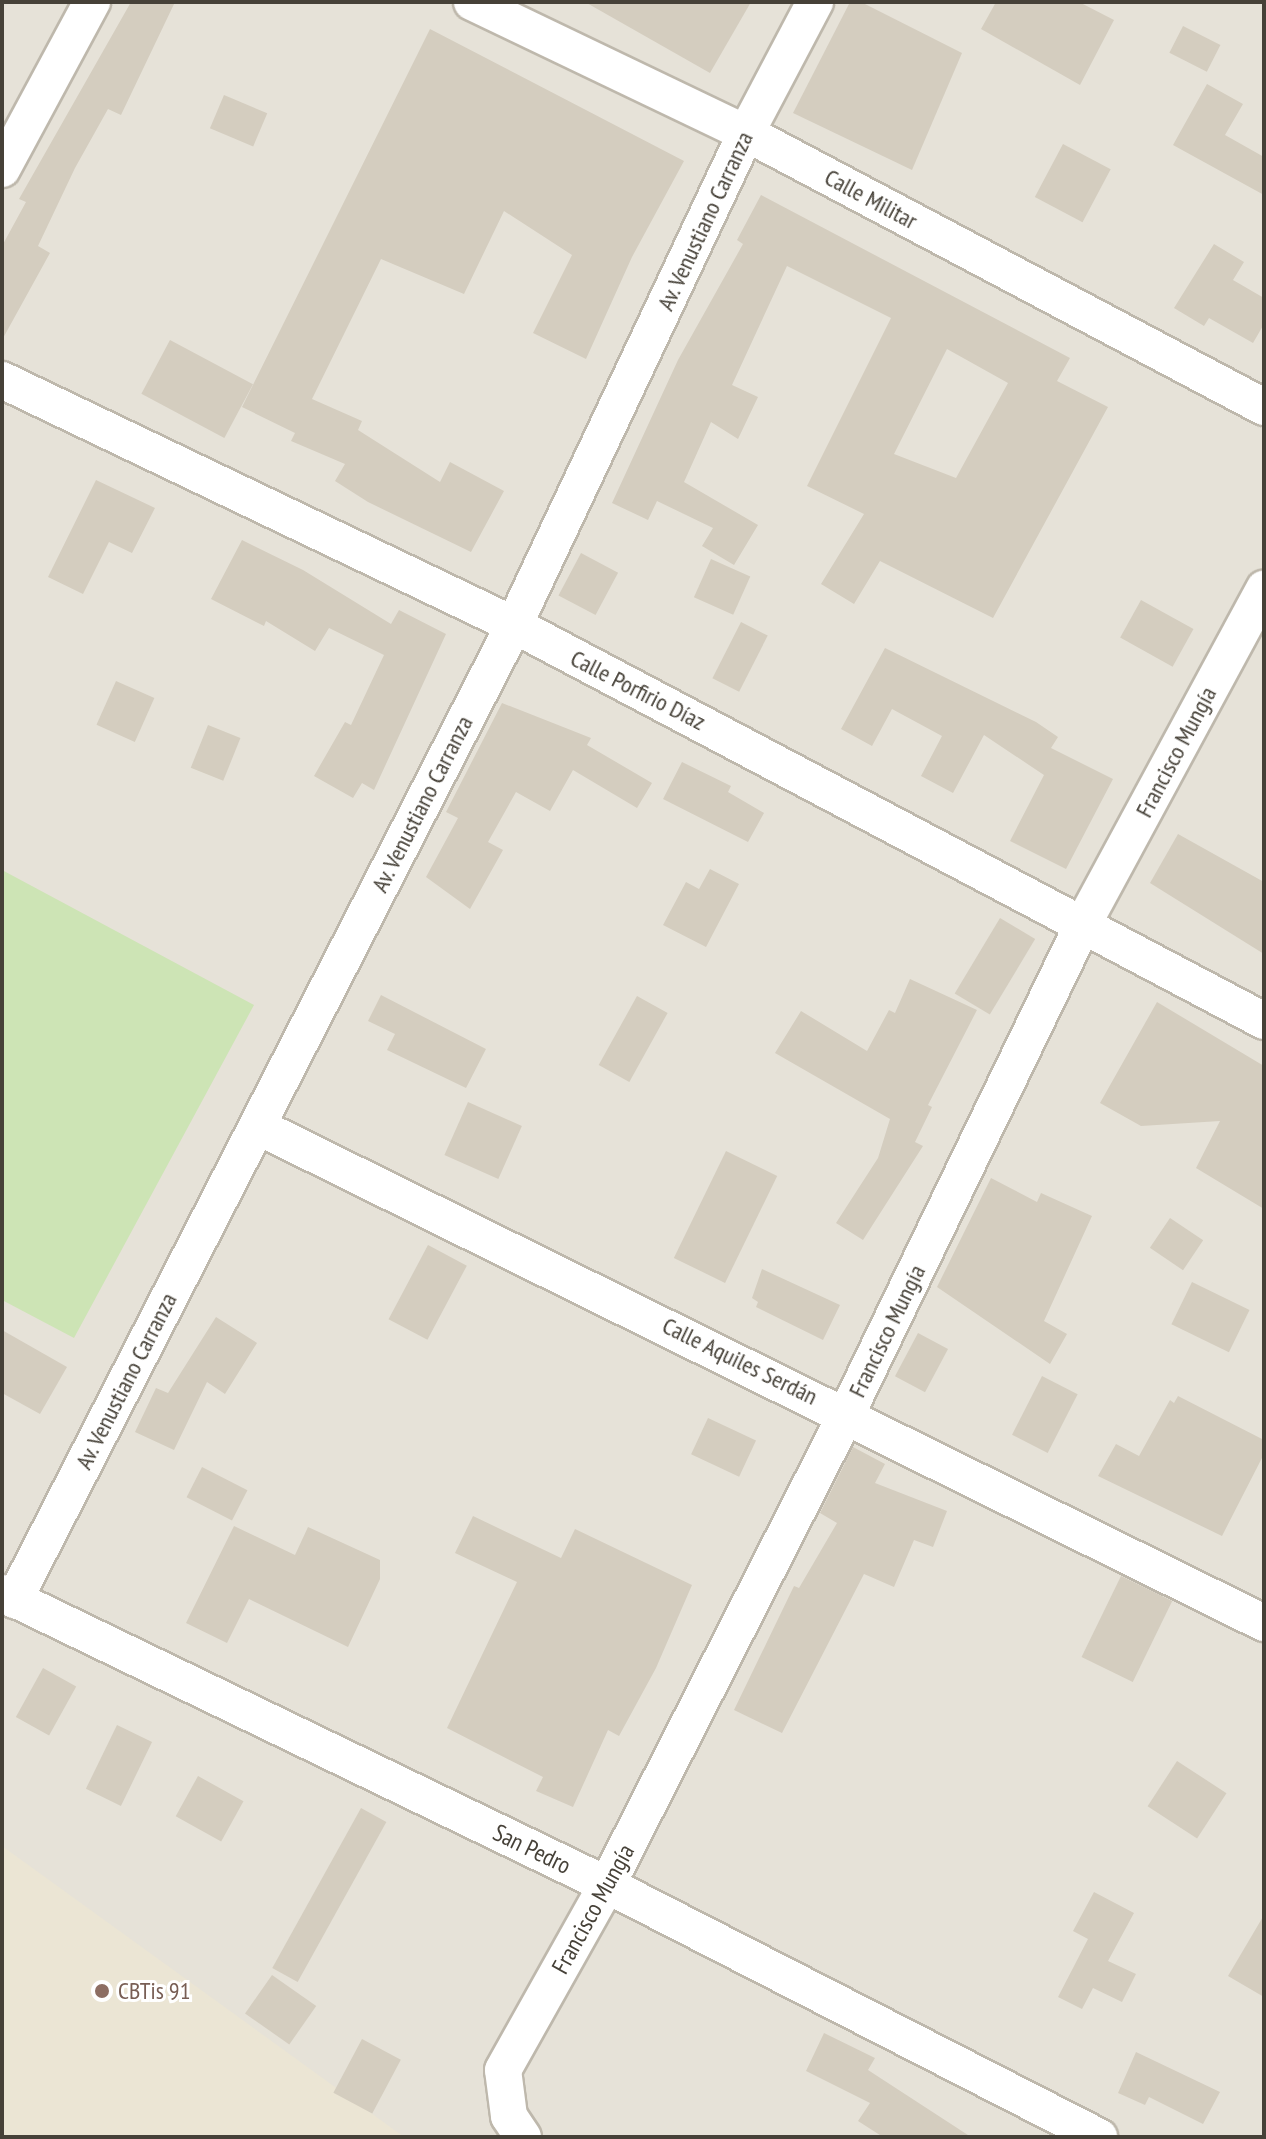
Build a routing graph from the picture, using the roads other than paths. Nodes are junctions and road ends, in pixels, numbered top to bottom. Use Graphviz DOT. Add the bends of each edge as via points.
graph roads {
  1 [pos="92,2"];
  2 [pos="472,2"];
  3 [pos="815,2"];
  4 [pos="746,133"];
  5 [pos="2,169"];
  6 [pos="2,380"];
  7 [pos="1264,407"];
  8 [pos="1264,589"];
  9 [pos="514,625"];
  10 [pos="1084,922"];
  11 [pos="1264,1021"];
  12 [pos="257,1126"];
  13 [pos="847,1413"];
  14 [pos="8,1596"];
  15 [pos="1264,1623"];
  16 [pos="607,1885"];
  17 [pos="523,2137"];
  18 [pos="1099,2137"];
  1 -- 5 [label="street"];
  2 -- 4 [label="street, Calle Militar"];
  3 -- 4 [label="street, Av. Venustiano Carranza"];
  4 -- 7 [label="street, Calle Militar"];
  4 -- 9 [label="street, Av. Venustiano Carranza"];
  6 -- 9 [label="street, Calle Porfirio Díaz"];
  8 -- 10 [label="street, Francisco Mungía"];
  9 -- 10 [label="street, Calle Porfirio Díaz"];
  9 -- 12 [label="street, Av. Venustiano Carranza"];
  10 -- 11 [label="street, Calle Porfirio Díaz"];
  10 -- 13 [label="street, Francisco Mungía"];
  12 -- 13 [label="street, Calle Aquiles Serdán"];
  12 -- 14 [label="street, Av. Venustiano Carranza"];
  13 -- 15 [label="street, Calle Aquiles Serdán"];
  13 -- 16 [label="street, Francisco Mungía"];
  14 -- 16 [label="street, San Pedro"];
  16 -- 17 [label="street, Francisco Mungía" via="503,2070 509,2116"];
  16 -- 18 [label="street, San Pedro"];
}
